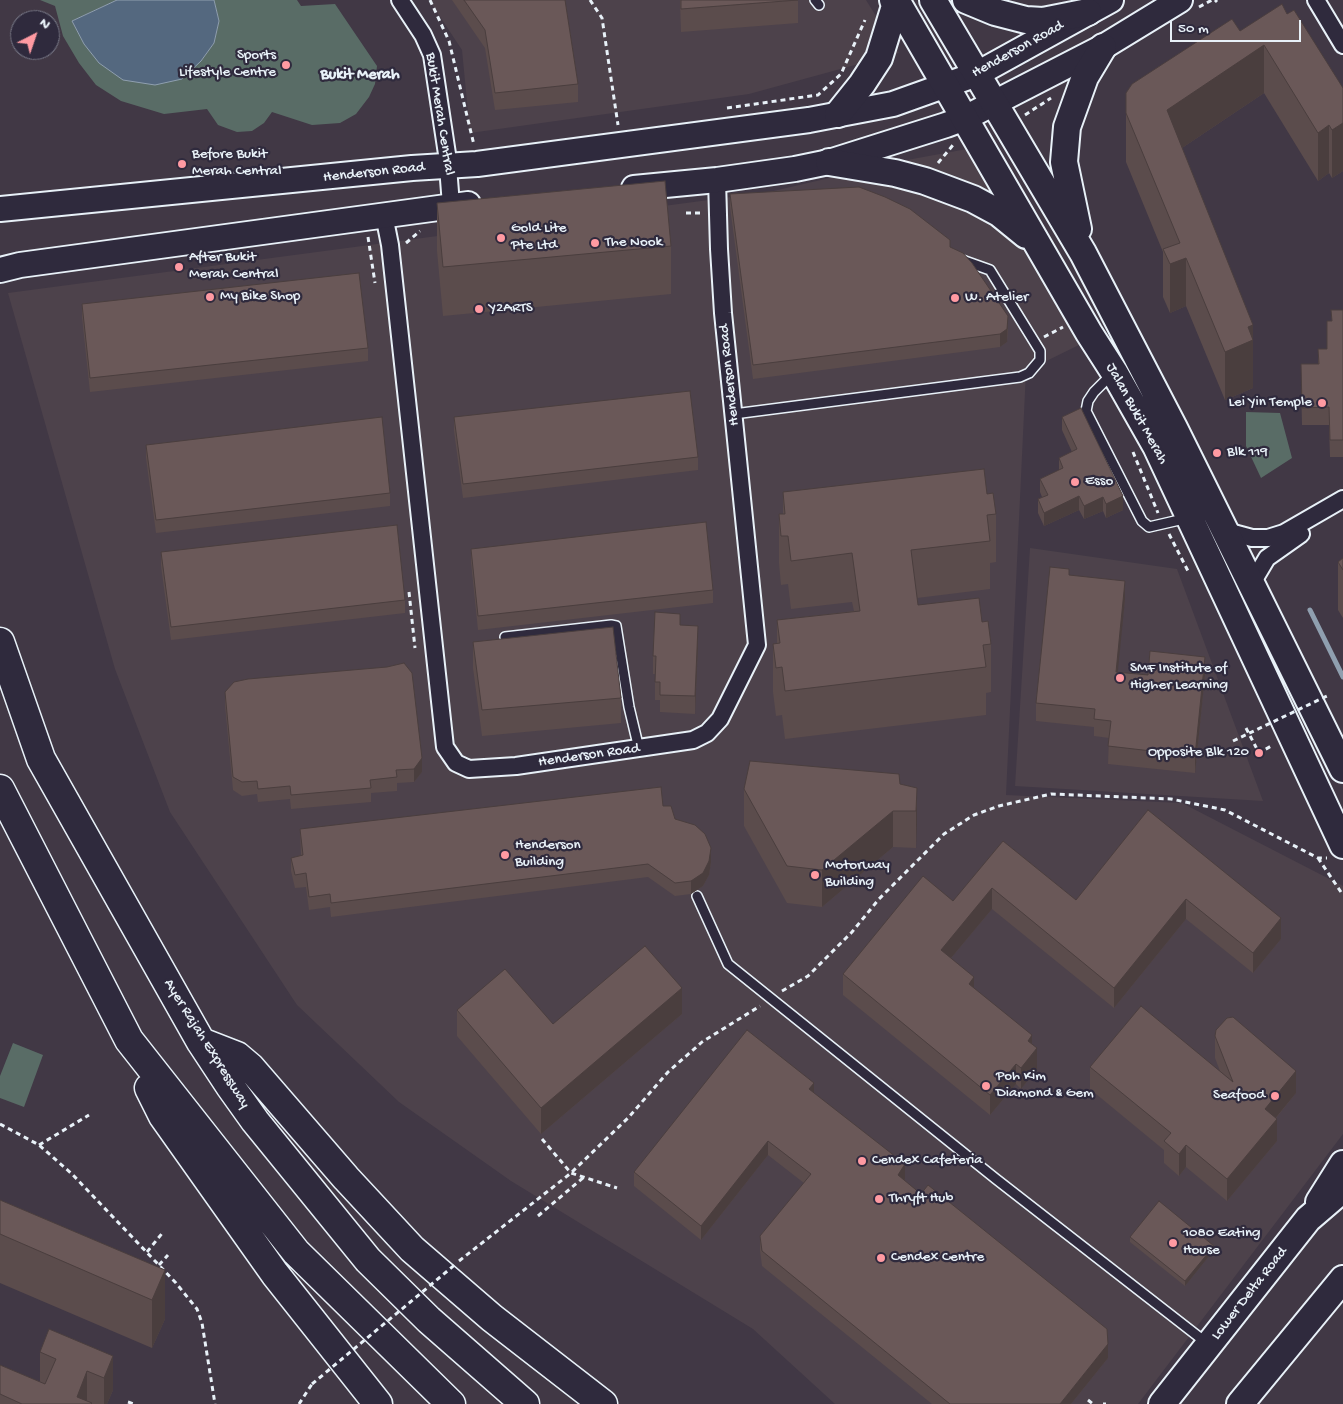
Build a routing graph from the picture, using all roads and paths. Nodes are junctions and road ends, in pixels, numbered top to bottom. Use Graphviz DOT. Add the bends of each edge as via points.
graph roads {
  1 [pos="400,0"];
  2 [pos="430,0"];
  3 [pos="590,0"];
  4 [pos="895,0"];
  5 [pos="933,0"];
  6 [pos="966,0"];
  7 [pos="1111,0"];
  8 [pos="1180,0"];
  9 [pos="1322,2"];
  10 [pos="1088,12"];
  11 [pos="865,20"];
  12 [pos="1343,30"];
  13 [pos="1343,45"];
  14 [pos="1104,47"];
  15 [pos="977,74"];
  16 [pos="946,86"];
  17 [pos="994,102"];
  18 [pos="722,109"];
  19 [pos="838,114"];
  20 [pos="965,118"];
  21 [pos="627,126"];
  22 [pos="960,143"];
  23 [pos="476,152"];
  24 [pos="829,162"];
  25 [pos="448,166"];
  26 [pos="717,180"];
  27 [pos="925,181"];
  28 [pos="613,190"];
  29 [pos="490,201"];
  30 [pos="452,205"];
  31 [pos="0,208"];
  32 [pos="686,213"];
  33 [pos="706,213"];
  34 [pos="384,215"];
  35 [pos="1040,247"];
  36 [pos="1083,253"];
  37 [pos="954,257"];
  38 [pos="0,270"];
  39 [pos="1068,324"];
  40 [pos="1034,342"];
  41 [pos="1114,372"];
  42 [pos="734,414"];
  43 [pos="1129,444"];
  44 [pos="1343,499"];
  45 [pos="1343,510"];
  46 [pos="1190,517"];
  47 [pos="1163,523"];
  48 [pos="1226,530"];
  49 [pos="1192,578"];
  50 [pos="1251,585"];
  51 [pos="505,637"];
  52 [pos="0,642"];
  53 [pos="1330,695"];
  54 [pos="1246,728"];
  55 [pos="1291,735"];
  56 [pos="1233,741"];
  57 [pos="639,749"];
  58 [pos="1343,769"];
  59 [pos="0,789"];
  60 [pos="1339,852"];
  61 [pos="1318,858"];
  62 [pos="1343,895"];
  63 [pos="697,896"];
  64 [pos="771,1000"];
  65 [pos="129,1040"];
  66 [pos="201,1042"];
  67 [pos="89,1115"];
  68 [pos="0,1124"];
  69 [pos="542,1139"];
  70 [pos="39,1144"];
  71 [pos="1343,1164"];
  72 [pos="571,1173"];
  73 [pos="584,1177"];
  74 [pos="617,1188"];
  75 [pos="1343,1189"];
  76 [pos="538,1216"];
  77 [pos="1308,1219"];
  78 [pos="164,1231"];
  79 [pos="147,1252"];
  80 [pos="168,1255"];
  81 [pos="159,1265"];
  82 [pos="1343,1279"];
  83 [pos="1210,1345"];
  84 [pos="1088,1400"];
  85 [pos="128,1402"];
  86 [pos="134,1404"];
  87 [pos="215,1404"];
  88 [pos="299,1404"];
  89 [pos="378,1404"];
  90 [pos="451,1404"];
  91 [pos="525,1404"];
  92 [pos="603,1404"];
  93 [pos="1093,1404"];
  94 [pos="1162,1404"];
  95 [pos="1240,1404"];
  1 -- 25 [label="street, Bukit Merah Central" via="432,55"];
  2 -- 23 [label="path" via="449,41"];
  3 -- 21 [label="path" via="602,18 618,127"];
  4 -- 16 [label="main road, Jalan Bukit Merah"];
  4 -- 19 [label="main road" via="879,58"];
  5 -- 15 [label="main road, Jalan Bukit Merah"];
  6 -- 10 [label="main road" via="1026,20 1042,21"];
  7 -- 10 [label="main road, Henderson Road"];
  8 -- 14 [label="main road"];
  9 -- 12 [label="street"];
  9 -- 13 [label="street"];
  10 -- 15 [label="main road, Henderson Road"];
  11 -- 18 [label="path" via="841,74 818,95"];
  14 -- 17 [label="main road"];
  14 -- 36 [label="main road" via="1085,77 1066,137 1064,162"];
  15 -- 16 [label="main road, Henderson Road"];
  15 -- 17 [label="main road, Jalan Bukit Merah"];
  16 -- 19 [label="main road, Henderson Road" via="893,104"];
  16 -- 20 [label="main road, Jalan Bukit Merah"];
  17 -- 20 [label="main road"];
  17 -- 36 [label="main road, Jalan Bukit Merah"];
  19 -- 25 [label="main road, Henderson Road" via="706,135"];
  20 -- 24 [label="main road"];
  20 -- 35 [label="main road, Jalan Bukit Merah"];
  22 -- 27 [label="path" via="951,146"];
  24 -- 26 [label="main road"];
  24 -- 27 [label="main road"];
  25 -- 30 [label="street, Bukit Merah Central"];
  25 -- 31 [label="main road, Henderson Road"];
  26 -- 28 [label="main road"];
  26 -- 42 [label="street, Henderson Road" via="719,258"];
  27 -- 35 [label="main road" via="973,199 999,213"];
  29 -- 30 [label="main road"];
  30 -- 34 [label="main road"];
  32 -- 33 [label="path"];
  34 -- 38 [label="main road"];
  34 -- 57 [label="street, Henderson Road" via="391,253 445,747 456,763 469,769"];
  35 -- 41 [label="main road, Jalan Bukit Merah"];
  36 -- 48 [label="main road, Jalan Bukit Merah"];
  37 -- 40 [label="lane" via="990,270"];
  39 -- 40 [label="path"];
  40 -- 42 [label="lane" via="1040,351 1040,360 1029,373 1020,377"];
  41 -- 46 [label="main road, Jalan Bukit Merah" via="1156,446"];
  41 -- 47 [label="lane" via="1094,392 1086,411 1144,525"];
  42 -- 57 [label="street, Henderson Road" via="757,645 720,718 707,733 693,740"];
  43 -- 47 [label="path"];
  44 -- 48 [label="street" via="1284,533 1268,538 1252,538"];
  45 -- 50 [label="street" via="1276,550"];
  46 -- 47 [label="lane"];
  46 -- 55 [label="main road, Jalan Bukit Merah"];
  47 -- 49 [label="path"];
  48 -- 50 [label="main road, Jalan Bukit Merah"];
  50 -- 58 [label="main road, Jalan Bukit Merah"];
  51 -- 57 [label="lane" via="616,626"];
  52 -- 66 [label="highway, Ayer Rajah Expressway" via="40,759"];
  53 -- 56 [label="path, bridge"];
  54 -- 55 [label="path" via="1258,753"];
  55 -- 60 [label="main road, Jalan Bukit Merah"];
  59 -- 65 [label="highway"];
  60 -- 61 [label="path"];
  61 -- 62 [label="path"];
  61 -- 64 [label="path" via="1225,810 1171,799 1051,794 999,806 974,815 944,834 808,976 789,985"];
  63 -- 64 [label="lane" via="728,964"];
  64 -- 72 [label="path" via="696,1048 668,1072 628,1118"];
  64 -- 83 [label="lane"];
  65 -- 89 [label="highway" via="136,1062 163,1116 275,1274"];
  65 -- 90 [label="highway" via="296,1252"];
  66 -- 91 [label="highway, Ayer Rajah Expressway" via="254,1121 368,1260 429,1320"];
  66 -- 92 [label="highway" via="237,1056 412,1249 492,1318"];
  67 -- 70 [label="path"];
  68 -- 70 [label="path"];
  69 -- 72 [label="path"];
  70 -- 79 [label="path"];
  71 -- 77 [label="main road"];
  72 -- 73 [label="path"];
  72 -- 88 [label="path, bridge" via="478,1245 312,1384"];
  73 -- 74 [label="path"];
  73 -- 76 [label="path"];
  75 -- 77 [label="main road, Lower Delta Road"];
  77 -- 83 [label="main road, Lower Delta Road"];
  78 -- 79 [label="path"];
  79 -- 81 [label="path"];
  80 -- 81 [label="path"];
  81 -- 87 [label="path" via="197,1309 204,1332"];
  82 -- 95 [label="main road"];
  83 -- 94 [label="main road, Lower Delta Road"];
  84 -- 93 [label="path"];
  85 -- 86 [label="path"];
}
